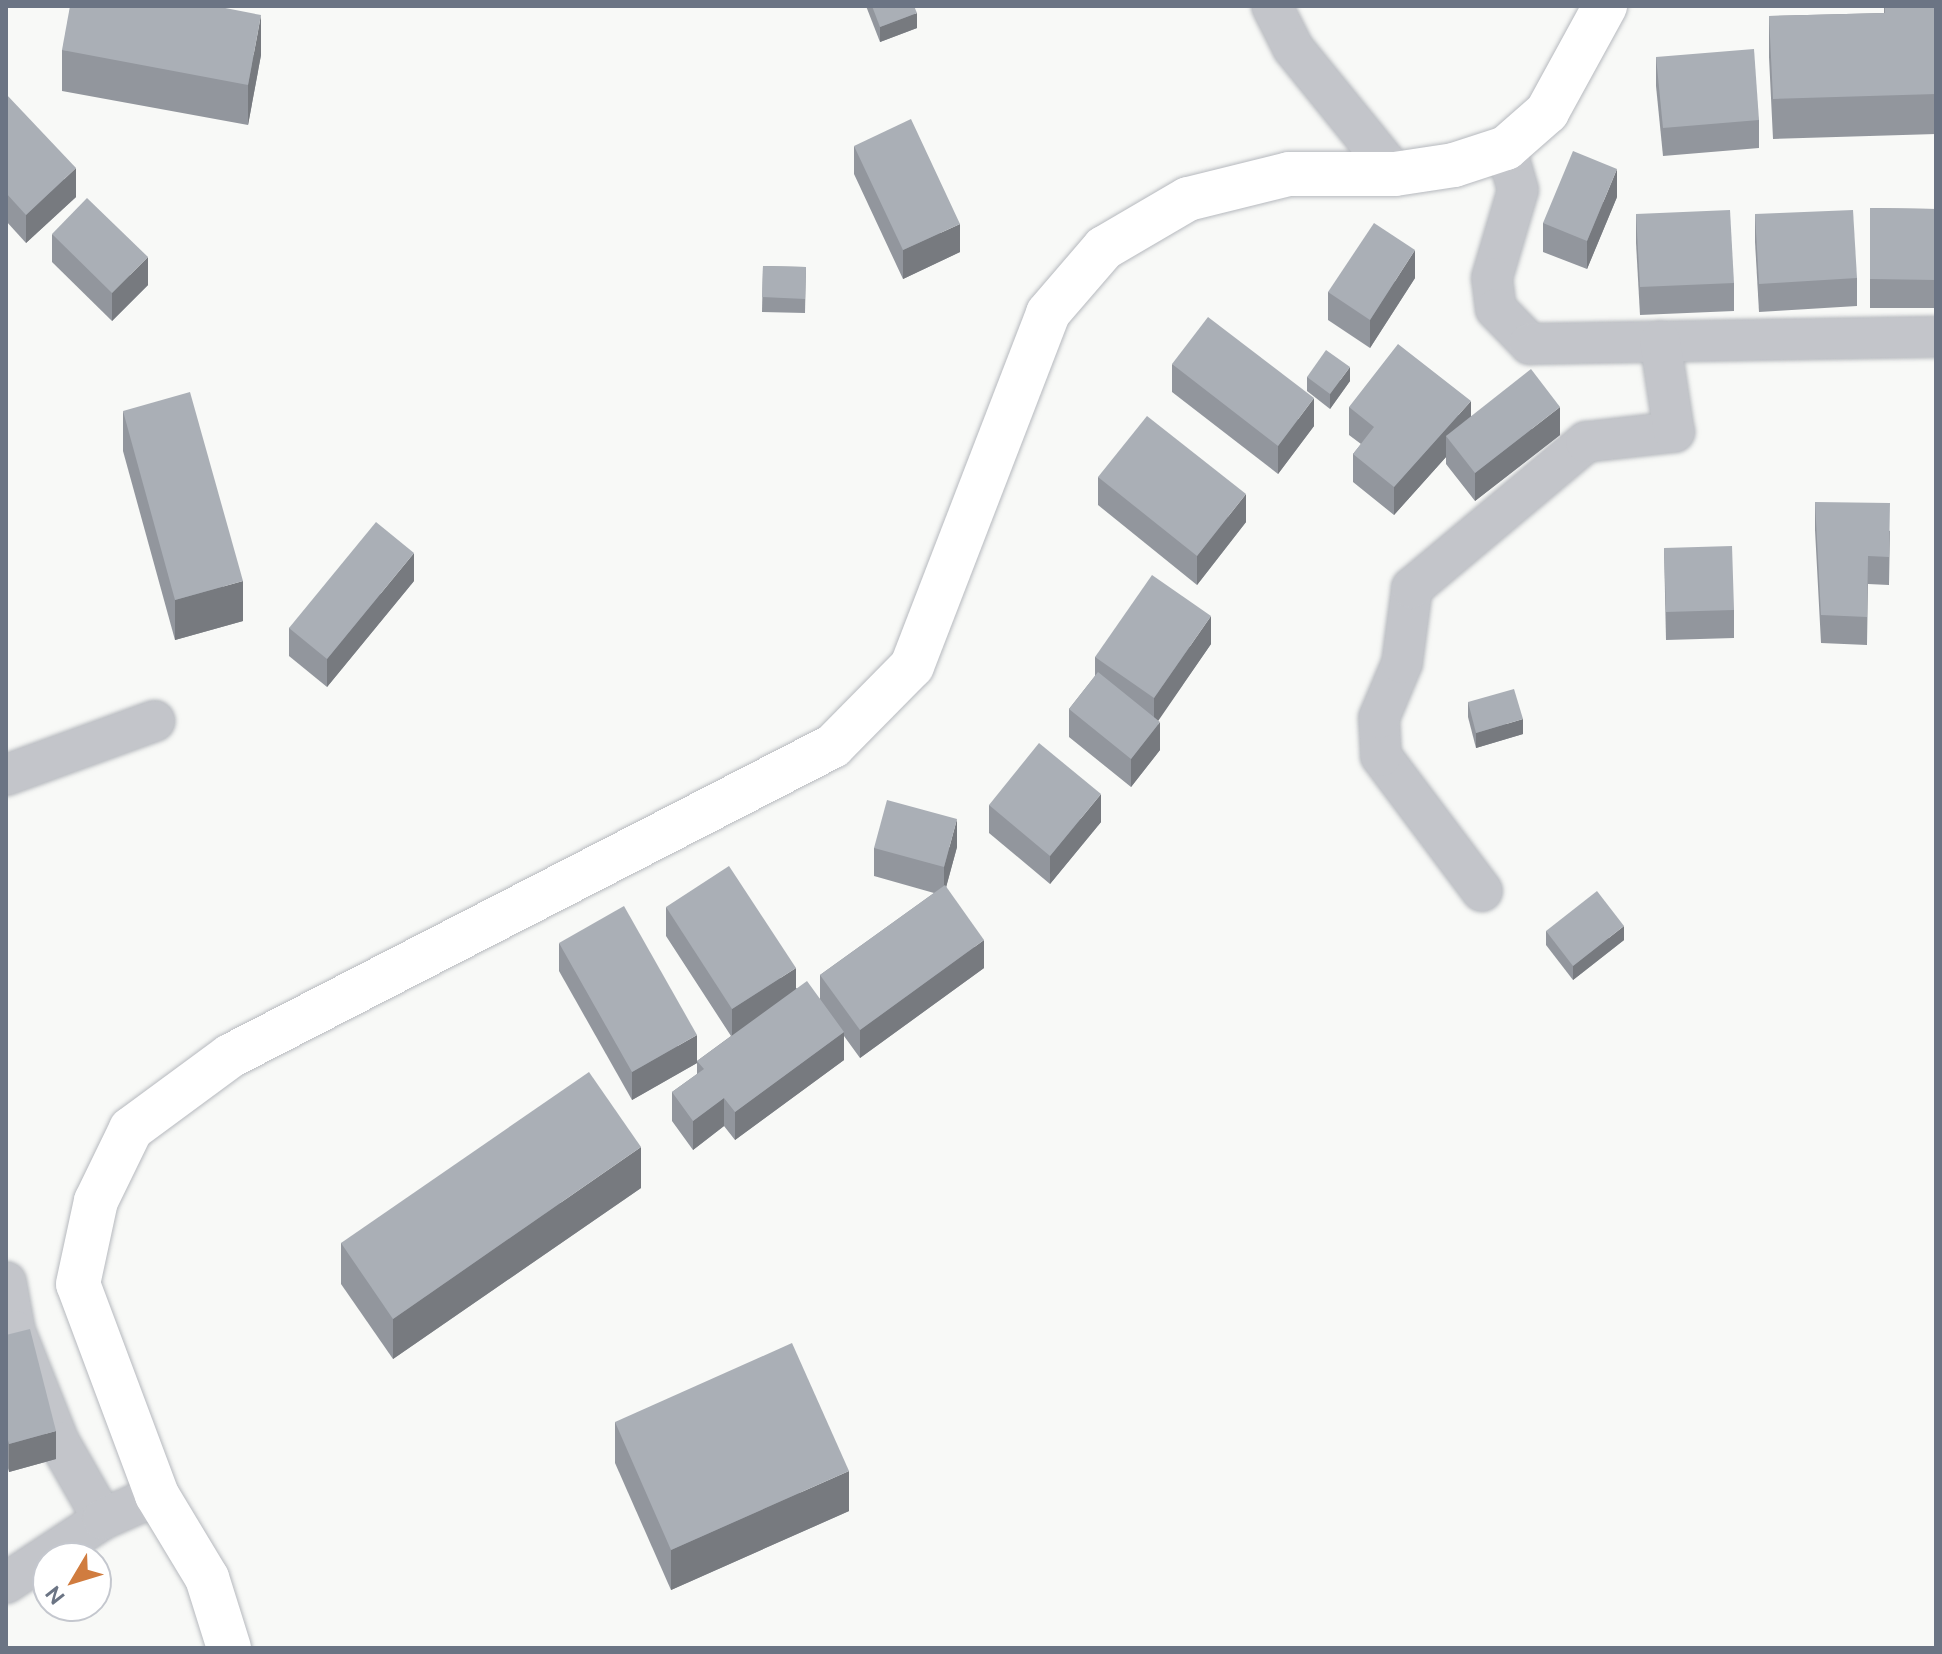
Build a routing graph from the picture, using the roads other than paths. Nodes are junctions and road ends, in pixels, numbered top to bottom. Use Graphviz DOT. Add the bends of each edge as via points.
graph roads {
  1 [pos="1272,6"];
  2 [pos="1605,6"];
  3 [pos="1506,148"];
  4 [pos="1395,174"];
  5 [pos="1936,337"];
  6 [pos="1660,341"];
  7 [pos="154,721"];
  8 [pos="6,775"];
  9 [pos="1482,891"];
  10 [pos="6,1282"];
  11 [pos="157,1495"];
  12 [pos="103,1519"];
  13 [pos="6,1583"];
  14 [pos="229,1648"];
  1 -- 4 [label="street" via="1293,48"];
  2 -- 3 [label="street" via="1547,112"];
  3 -- 4 [label="street"];
  3 -- 6 [label="street" via="1518,190 1492,278 1496,309 1513,332 1530,344"];
  4 -- 11 [label="street" via="1289,174 1188,199 1104,248 1048,313 912,666 833,746 230,1056 131,1129 96,1201 78,1284"];
  5 -- 6 [label="street"];
  6 -- 9 [label="street" via="1674,432 1586,442 1412,588 1402,663 1379,718 1381,756"];
  7 -- 8 [label="street"];
  10 -- 12 [label="street" via="15,1331 59,1442"];
  11 -- 12 [label="street"];
  11 -- 14 [label="street" via="207,1578"];
  12 -- 13 [label="street"];
}
